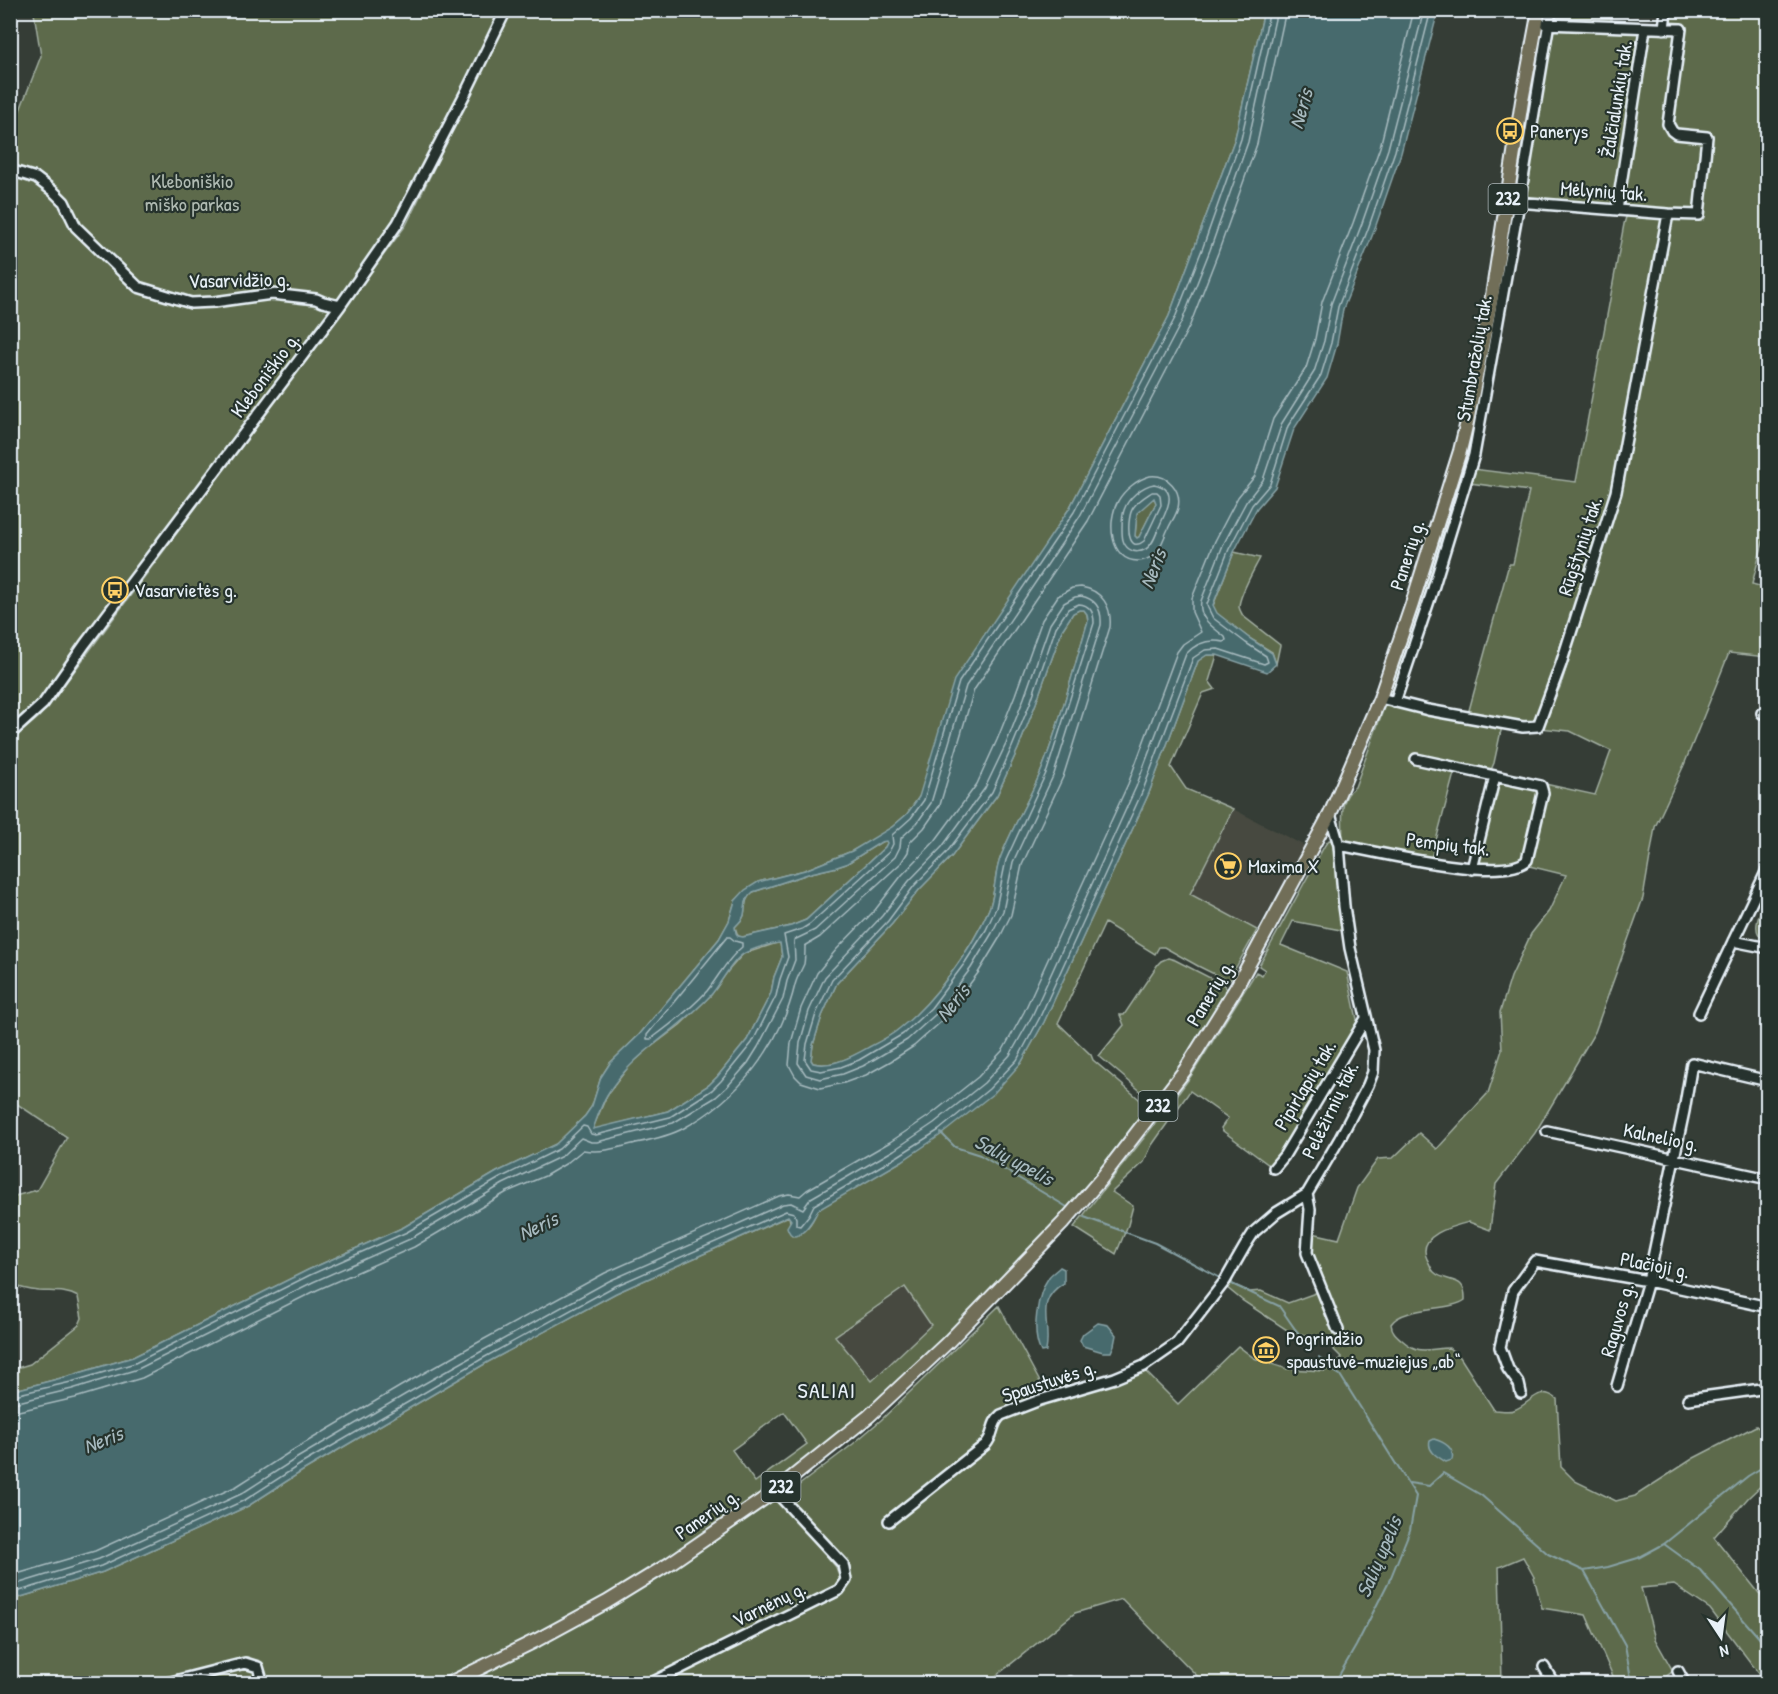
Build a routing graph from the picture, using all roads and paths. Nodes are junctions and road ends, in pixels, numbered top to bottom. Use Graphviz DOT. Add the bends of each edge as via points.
graph roads {
  1 [pos="506,10"];
  2 [pos="1539,10"];
  3 [pos="1551,10"];
  4 [pos="1666,10"];
  5 [pos="1543,24"];
  6 [pos="1645,28"];
  7 [pos="1664,29"];
  8 [pos="10,170"];
  9 [pos="1513,202"];
  10 [pos="1617,210"];
  11 [pos="1668,214"];
  12 [pos="340,306"];
  13 [pos="1380,698"];
  14 [pos="1395,702"];
  15 [pos="10,734"];
  16 [pos="1416,759"];
  17 [pos="1494,776"];
  18 [pos="1330,814"];
  19 [pos="1339,845"];
  20 [pos="1767,868"];
  21 [pos="1472,869"];
  22 [pos="1733,941"];
  23 [pos="1767,948"];
  24 [pos="1699,1013"];
  25 [pos="1365,1020"];
  26 [pos="1767,1081"];
  27 [pos="1547,1131"];
  28 [pos="1673,1158"];
  29 [pos="1274,1168"];
  30 [pos="1767,1179"];
  31 [pos="1307,1194"];
  32 [pos="1225,1281"];
  33 [pos="1648,1281"];
  34 [pos="1767,1307"];
  35 [pos="1338,1330"];
  36 [pos="1617,1386"];
  37 [pos="1767,1388"];
  38 [pos="1521,1393"];
  39 [pos="1688,1399"];
  40 [pos="775,1491"];
  41 [pos="889,1521"];
  42 [pos="1544,1667"];
  43 [pos="1678,1671"];
  44 [pos="162,1683"];
  45 [pos="263,1683"];
  46 [pos="448,1683"];
  47 [pos="649,1683"];
  48 [pos="1554,1683"];
  49 [pos="1685,1683"];
  1 -- 12 [label="street, Kleboniškio g." via="398,223"];
  2 -- 5 [label="main road, Panerių g. / 232"];
  3 -- 5 [label="street"];
  4 -- 7 [label="street"];
  5 -- 6 [label="street"];
  5 -- 9 [label="main road, Panerių g. / 232" via="1522,101"];
  6 -- 7 [label="street"];
  6 -- 10 [label="street, Žalčialunkių tak."];
  7 -- 11 [label="street, Mėlynių tak." via="1681,29 1668,124 1676,134 1707,137 1698,215"];
  8 -- 12 [label="street, Vasarvidžio g." via="36,178 53,191 64,202 76,227 138,287 191,303 272,294"];
  9 -- 10 [label="street, Mėlynių tak."];
  9 -- 13 [label="main road, Panerių g. / 232" via="1460,451"];
  9 -- 14 [label="street, Stumbražolių tak." via="1474,455"];
  10 -- 11 [label="street, Mėlynių tak."];
  11 -- 14 [label="street, Rūgštynių tak." via="1616,492 1538,726 1523,727"];
  12 -- 15 [label="street, Kleboniškio g." via="43,704"];
  13 -- 14 [label="street, Rūgštynių tak."];
  13 -- 18 [label="main road, Panerių g. / 232"];
  16 -- 17 [label="street, Pempių tak."];
  17 -- 21 [label="street"];
  17 -- 21 [label="street, Pempių tak." via="1541,786 1543,793 1529,854 1522,865"];
  18 -- 19 [label="street, Pelėžirnių tak."];
  18 -- 40 [label="main road, Panerių g. / 232" via="1214,1025 1094,1187 1040,1248 914,1375"];
  19 -- 21 [label="street, Pempių tak."];
  19 -- 25 [label="street, Pelėžirnių tak." via="1348,938"];
  20 -- 22 [label="street"];
  22 -- 23 [label="street"];
  22 -- 24 [label="street"];
  25 -- 29 [label="street, Pipirlapių tak."];
  25 -- 31 [label="street, Pelėžirnių tak." via="1374,1050 1373,1072"];
  26 -- 28 [label="street, Raguvos g." via="1692,1063"];
  27 -- 28 [label="street, Kalnelio g."];
  28 -- 30 [label="street, Kalnelio g."];
  28 -- 33 [label="street, Raguvos g."];
  31 -- 32 [label="street, Pelėžirnių tak." via="1254,1232"];
  31 -- 35 [label="street" via="1307,1253"];
  32 -- 41 [label="street, Spaustuvės g." via="1177,1343 1144,1366 1115,1378 1001,1415 995,1419 993,1434 985,1445"];
  33 -- 34 [label="street, Plačioji g."];
  33 -- 36 [label="street, Raguvos g."];
  33 -- 38 [label="street, Plačioji g." via="1535,1261 1513,1291 1500,1347"];
  37 -- 39 [label="street"];
  40 -- 46 [label="main road, Panerių g. / 232" via="607,1602"];
  40 -- 47 [label="street, Varnėnų g." via="843,1564 846,1580 839,1590"];
  42 -- 48 [label="street"];
  43 -- 49 [label="street"];
  44 -- 45 [label="street" via="245,1663 258,1667"];
}
